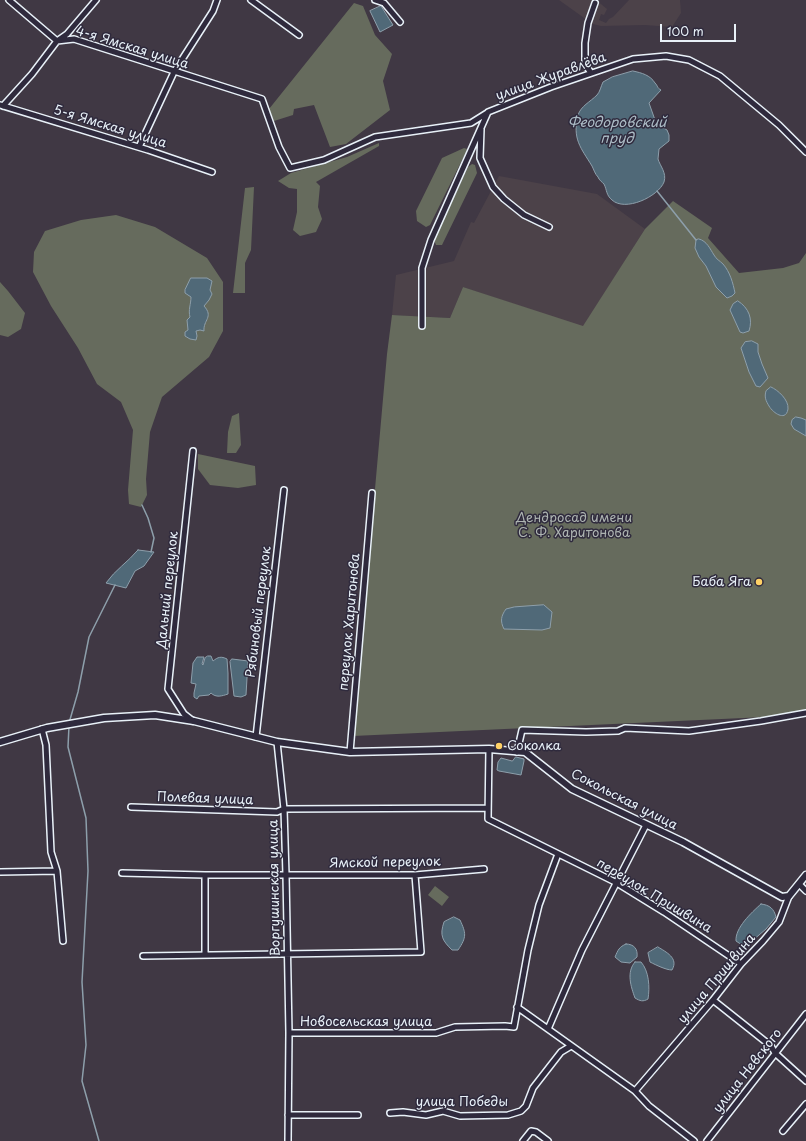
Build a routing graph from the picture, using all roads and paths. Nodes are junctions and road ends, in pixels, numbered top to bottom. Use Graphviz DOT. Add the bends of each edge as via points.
graph roads {
  1 [pos="9,0"];
  2 [pos="96,0"];
  3 [pos="217,0"];
  4 [pos="252,0"];
  5 [pos="375,0"];
  6 [pos="595,3"];
  7 [pos="400,22"];
  8 [pos="299,35"];
  9 [pos="57,41"];
  10 [pos="174,72"];
  11 [pos="591,73"];
  12 [pos="2,106"];
  13 [pos="488,112"];
  14 [pos="481,126"];
  15 [pos="139,147"];
  16 [pos="806,152"];
  17 [pos="212,172"];
  18 [pos="549,227"];
  19 [pos="422,326"];
  20 [pos="193,451"];
  21 [pos="284,490"];
  22 [pos="372,493"];
  23 [pos="806,713"];
  24 [pos="194,721"];
  25 [pos="42,730"];
  26 [pos="256,737"];
  27 [pos="0,742"];
  28 [pos="278,742"];
  29 [pos="489,748"];
  30 [pos="350,752"];
  31 [pos="517,752"];
  32 [pos="131,807"];
  33 [pos="488,808"];
  34 [pos="284,809"];
  35 [pos="646,825"];
  36 [pos="558,854"];
  37 [pos="484,869"];
  38 [pos="57,871"];
  39 [pos="0,872"];
  40 [pos="122,873"];
  41 [pos="286,874"];
  42 [pos="205,875"];
  43 [pos="415,875"];
  44 [pos="806,875"];
  45 [pos="617,883"];
  46 [pos="798,884"];
  47 [pos="806,891"];
  48 [pos="789,896"];
  49 [pos="63,941"];
  50 [pos="288,953"];
  51 [pos="205,954"];
  52 [pos="143,956"];
  53 [pos="741,964"];
  54 [pos="713,1000"];
  55 [pos="517,1007"];
  56 [pos="806,1014"];
  57 [pos="548,1029"];
  58 [pos="289,1033"];
  59 [pos="571,1046"];
  60 [pos="775,1053"];
  61 [pos="806,1081"];
  62 [pos="636,1091"];
  63 [pos="806,1104"];
  64 [pos="390,1113"];
  65 [pos="288,1115"];
  66 [pos="358,1115"];
  67 [pos="783,1131"];
  68 [pos="288,1141"];
  69 [pos="523,1141"];
  70 [pos="548,1141"];
  71 [pos="694,1141"];
  72 [pos="707,1141"];
  1 -- 9 [label="street, 4-я Ямская улица"];
  2 -- 9 [label="street" via="67,34"];
  3 -- 10 [label="street" via="213,11"];
  4 -- 8 [label="street"];
  5 -- 7 [label="street" via="384,3"];
  6 -- 11 [label="street" via="584,43 585,64"];
  9 -- 10 [label="street, 4-я Ямская улица" via="74,40"];
  9 -- 12 [label="street" via="32,74"];
  10 -- 13 [label="street, 4-я Ямская улица" via="262,99 279,148 290,168 324,160 375,137 471,123"];
  10 -- 15 [label="street"];
  11 -- 13 [label="street, улица Журавлёва"];
  11 -- 16 [label="street, улица Журавлёва" via="632,59 666,56 689,60 720,76 779,125"];
  12 -- 15 [label="street, 5-я Ямская улица"];
  13 -- 14 [label="street, улица Журавлёва"];
  14 -- 18 [label="street" via="480,158 493,187 524,216"];
  14 -- 19 [label="street, улица Журавлёва" via="424,259"];
  15 -- 17 [label="street, 5-я Ямская улица"];
  20 -- 24 [label="street, Дальний переулок" via="168,689 184,714"];
  21 -- 26 [label="street, Рябиновый переулок"];
  22 -- 30 [label="street, переулок Харитонова"];
  23 -- 31 [label="street" via="689,731 625,728 602,732 522,730"];
  24 -- 25 [label="street, Сокольская улица" via="155,715 104,718"];
  24 -- 26 [label="street, Сокольская улица"];
  25 -- 27 [label="street, Сокольская улица"];
  25 -- 38 [label="street" via="46,745 51,852"];
  26 -- 28 [label="street, Сокольская улица"];
  28 -- 30 [label="street, Сокольская улица"];
  28 -- 34 [label="street, Воргушинская улица"];
  29 -- 30 [label="street, Сокольская улица"];
  29 -- 31 [label="street, Сокольская улица"];
  29 -- 33 [label="street"];
  31 -- 35 [label="street, Сокольская улица" via="524,752 572,788"];
  32 -- 34 [label="street, Полевая улица" via="277,812"];
  33 -- 34 [label="street"];
  33 -- 36 [label="street, переулок Пришвина" via="488,819"];
  34 -- 41 [label="street, Воргушинская улица"];
  35 -- 45 [label="street"];
  35 -- 48 [label="street, Сокольская улица" via="683,842 782,897"];
  36 -- 45 [label="street, переулок Пришвина"];
  36 -- 55 [label="street" via="539,906"];
  37 -- 43 [label="street, Ямской переулок"];
  38 -- 39 [label="street"];
  38 -- 49 [label="street"];
  40 -- 42 [label="street, Ямской переулок"];
  41 -- 42 [label="street, Ямской переулок"];
  41 -- 43 [label="street, Ямской переулок"];
  41 -- 50 [label="street, Воргушинская улица"];
  42 -- 51 [label="street"];
  43 -- 50 [label="street" via="421,952"];
  44 -- 46 [label="street, улица Пришвина"];
  45 -- 53 [label="street, переулок Пришвина"];
  45 -- 57 [label="street" via="582,950"];
  46 -- 47 [label="street"];
  46 -- 48 [label="street, улица Пришвина"];
  48 -- 53 [label="street, улица Пришвина" via="779,922"];
  50 -- 51 [label="street"];
  50 -- 58 [label="street, Воргушинская улица"];
  51 -- 52 [label="street"];
  53 -- 54 [label="street, улица Пришвина"];
  54 -- 60 [label="street" via="771,1046"];
  54 -- 62 [label="street, улица Пришвина"];
  55 -- 57 [label="street"];
  55 -- 58 [label="street, Новосельская улица" via="514,1027 455,1027 436,1033"];
  56 -- 60 [label="street, улица Невского"];
  57 -- 59 [label="street"];
  58 -- 65 [label="street, Воргушинская улица"];
  59 -- 62 [label="street"];
  59 -- 64 [label="street, улица Победы" via="561,1052 533,1088 526,1106 521,1111 508,1115 467,1116 443,1111 426,1115"];
  60 -- 61 [label="street"];
  60 -- 72 [label="street, улица Невского"];
  62 -- 71 [label="street" via="649,1106"];
  63 -- 67 [label="street"];
  65 -- 66 [label="street"];
  65 -- 68 [label="street, Воргушинская улица"];
  69 -- 70 [label="street" via="531,1132 536,1132"];
}
